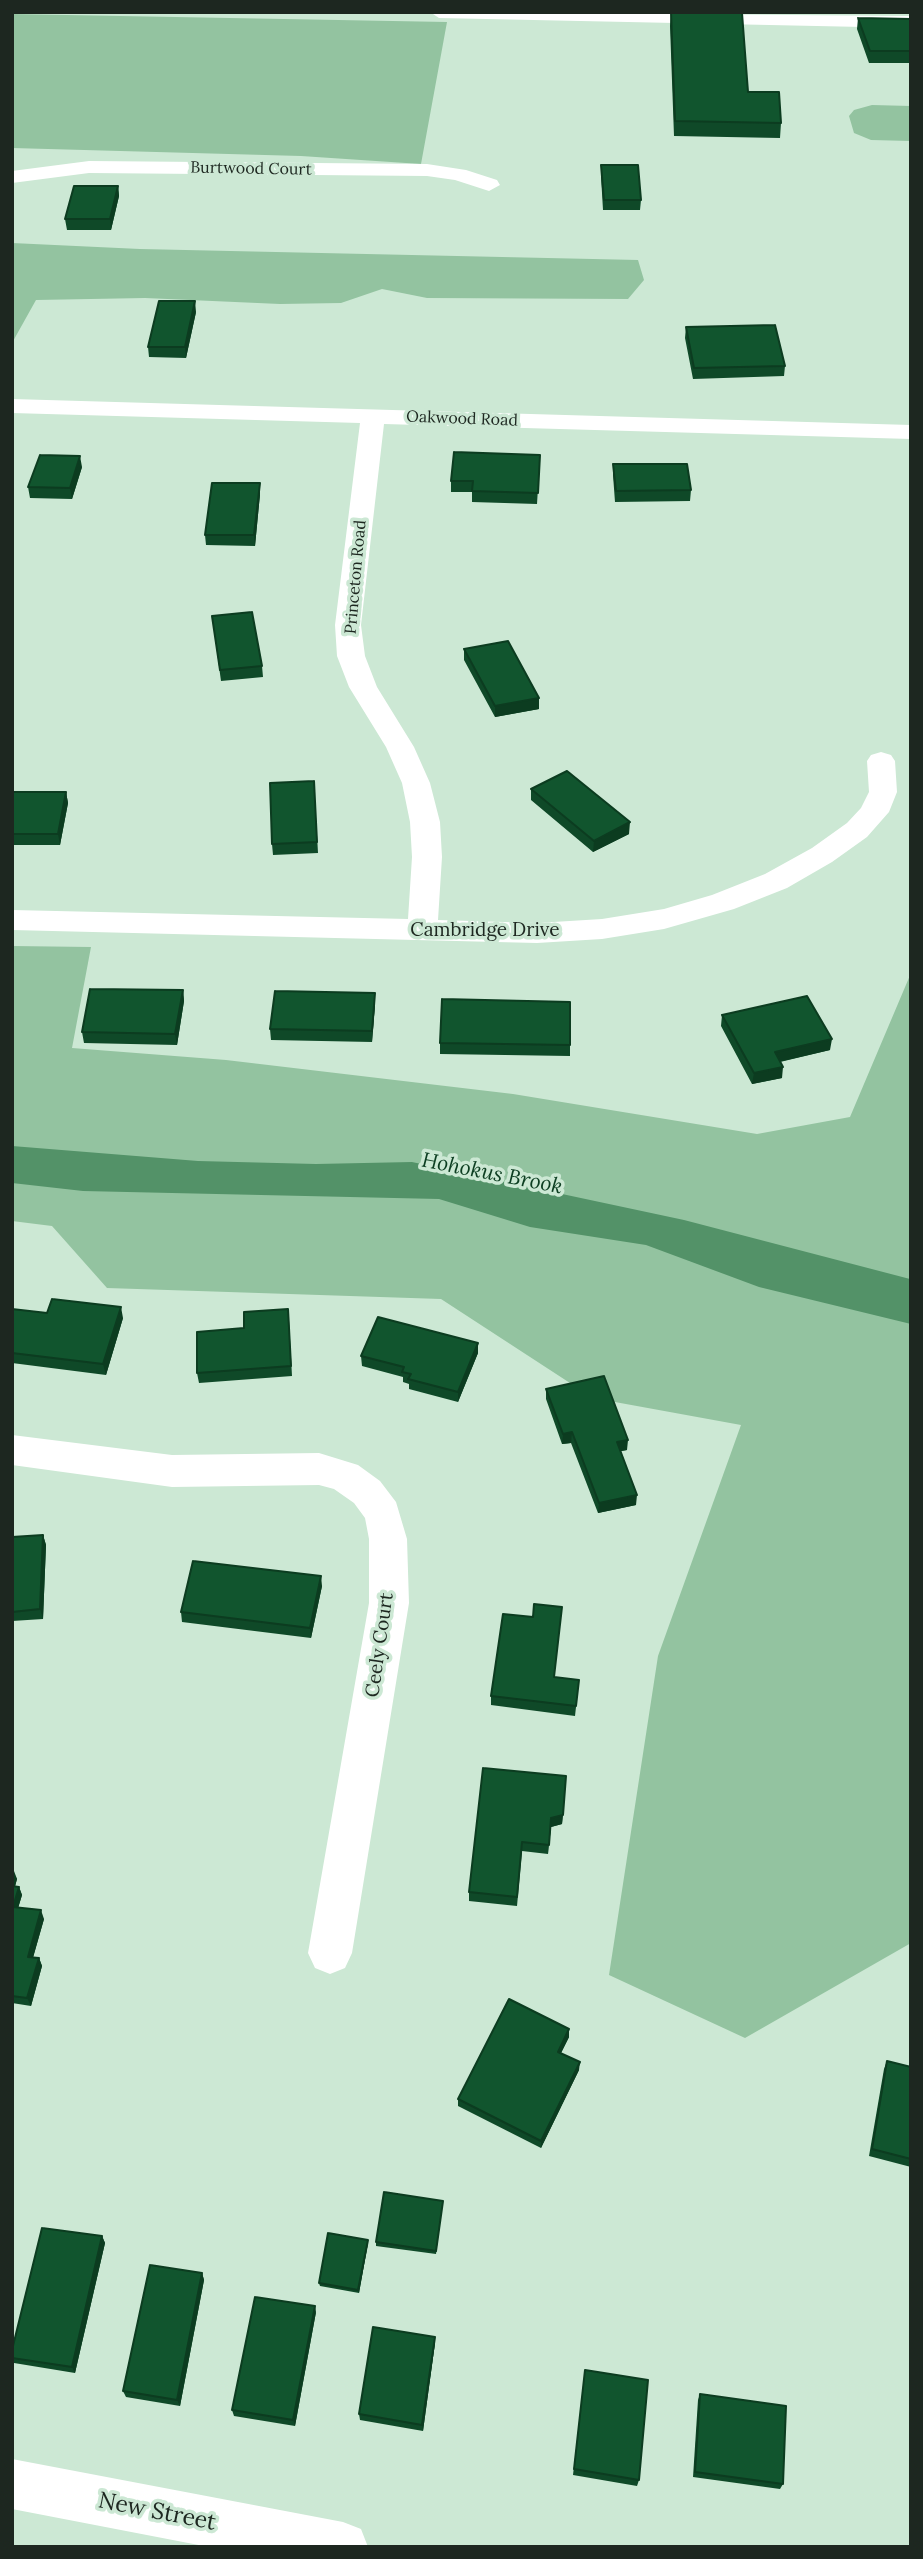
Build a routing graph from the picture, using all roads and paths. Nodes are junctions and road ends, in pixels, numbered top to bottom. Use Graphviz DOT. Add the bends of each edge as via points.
graph roads {
  1 [pos="439,12"];
  2 [pos="911,22"];
  3 [pos="12,177"];
  4 [pos="489,185"];
  5 [pos="12,406"];
  6 [pos="373,416"];
  7 [pos="911,432"];
  8 [pos="881,761"];
  9 [pos="12,920"];
  10 [pos="422,931"];
  11 [pos="12,1450"];
  12 [pos="330,1953"];
  13 [pos="12,2484"];
  14 [pos="342,2547"];
  1 -- 2 [label="street"];
  3 -- 4 [label="street, Burtwood Court" via="89,167 427,170 459,174"];
  5 -- 6 [label="street, Oakwood Road"];
  6 -- 7 [label="street, Oakwood Road"];
  6 -- 10 [label="street, Princeton Road" via="348,625 351,656 363,687 416,783 427,857"];
  8 -- 10 [label="street, Cambridge Drive" via="883,792 874,812 857,830 776,881 723,902 664,919 602,929"];
  9 -- 10 [label="street, Cambridge Drive"];
  11 -- 12 [label="street, Ceely Court" via="172,1471 319,1469 345,1476 368,1492 383,1513 389,1603"];
  13 -- 14 [label="street, New Street"];
}
